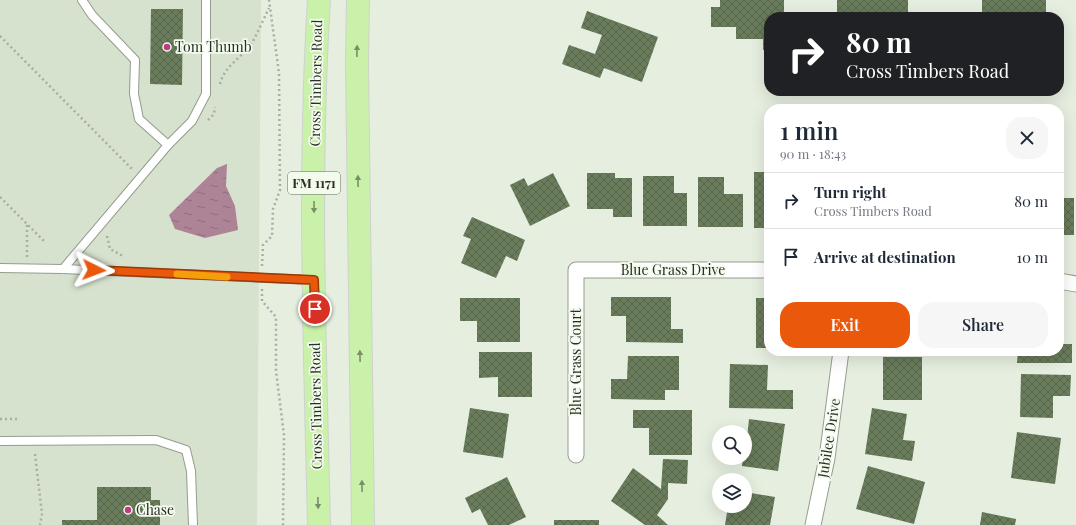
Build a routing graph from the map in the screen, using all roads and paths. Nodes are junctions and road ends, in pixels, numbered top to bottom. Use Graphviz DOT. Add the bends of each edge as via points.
graph roads {
  1 [pos="82,0"];
  2 [pos="206,0"];
  3 [pos="269,0"];
  4 [pos="319,0"];
  5 [pos="358,0"];
  6 [pos="0,36"];
  7 [pos="168,146"];
  8 [pos="140,178"];
  9 [pos="0,197"];
  10 [pos="45,242"];
  11 [pos="0,268"];
  12 [pos="63,269"];
  13 [pos="576,270"];
  14 [pos="764,270"];
  15 [pos="262,278"];
  16 [pos="314,280"];
  17 [pos="1064,283"];
  18 [pos="1076,284"];
  19 [pos="840,356"];
  20 [pos="0,419"];
  21 [pos="18,419"];
  22 [pos="0,441"];
  23 [pos="36,441"];
  24 [pos="576,455"];
  25 [pos="40,525"];
  26 [pos="193,525"];
  27 [pos="283,525"];
  28 [pos="319,525"];
  29 [pos="363,525"];
  30 [pos="813,525"];
  1 -- 7 [label="lane" via="92,15 134,60 134,94 139,119"];
  2 -- 7 [label="lane" via="206,94 192,121"];
  3 -- 15 [label="path" via="279,73 280,190 273,209 272,236 262,245"];
  4 -- 16 [label="main road, Cross Timbers Road / FM 1171, one-way" via="314,67"];
  29 -- 5 [label="main road, FM 1171, one-way"];
  6 -- 8 [label="path"];
  7 -- 8 [label="lane"];
  8 -- 12 [label="lane"];
  9 -- 10 [label="path"];
  11 -- 12 [label="lane"];
  12 -- 15 [label="lane"];
  13 -- 14 [label="street, Blue Grass Drive"];
  13 -- 24 [label="street, Blue Grass Court"];
  15 -- 16 [label="lane"];
  15 -- 27 [label="path" via="262,301 276,317 276,371 284,435"];
  16 -- 28 [label="main road, Cross Timbers Road / FM 1171, one-way"];
  17 -- 18 [label="street"];
  19 -- 30 [label="street, Jubilee Drive" via="827,458"];
  20 -- 21 [label="path"];
  22 -- 23 [label="lane"];
  23 -- 25 [label="path" via="35,458 42,514"];
  23 -- 26 [label="lane" via="156,440 186,450 191,471"];
}
